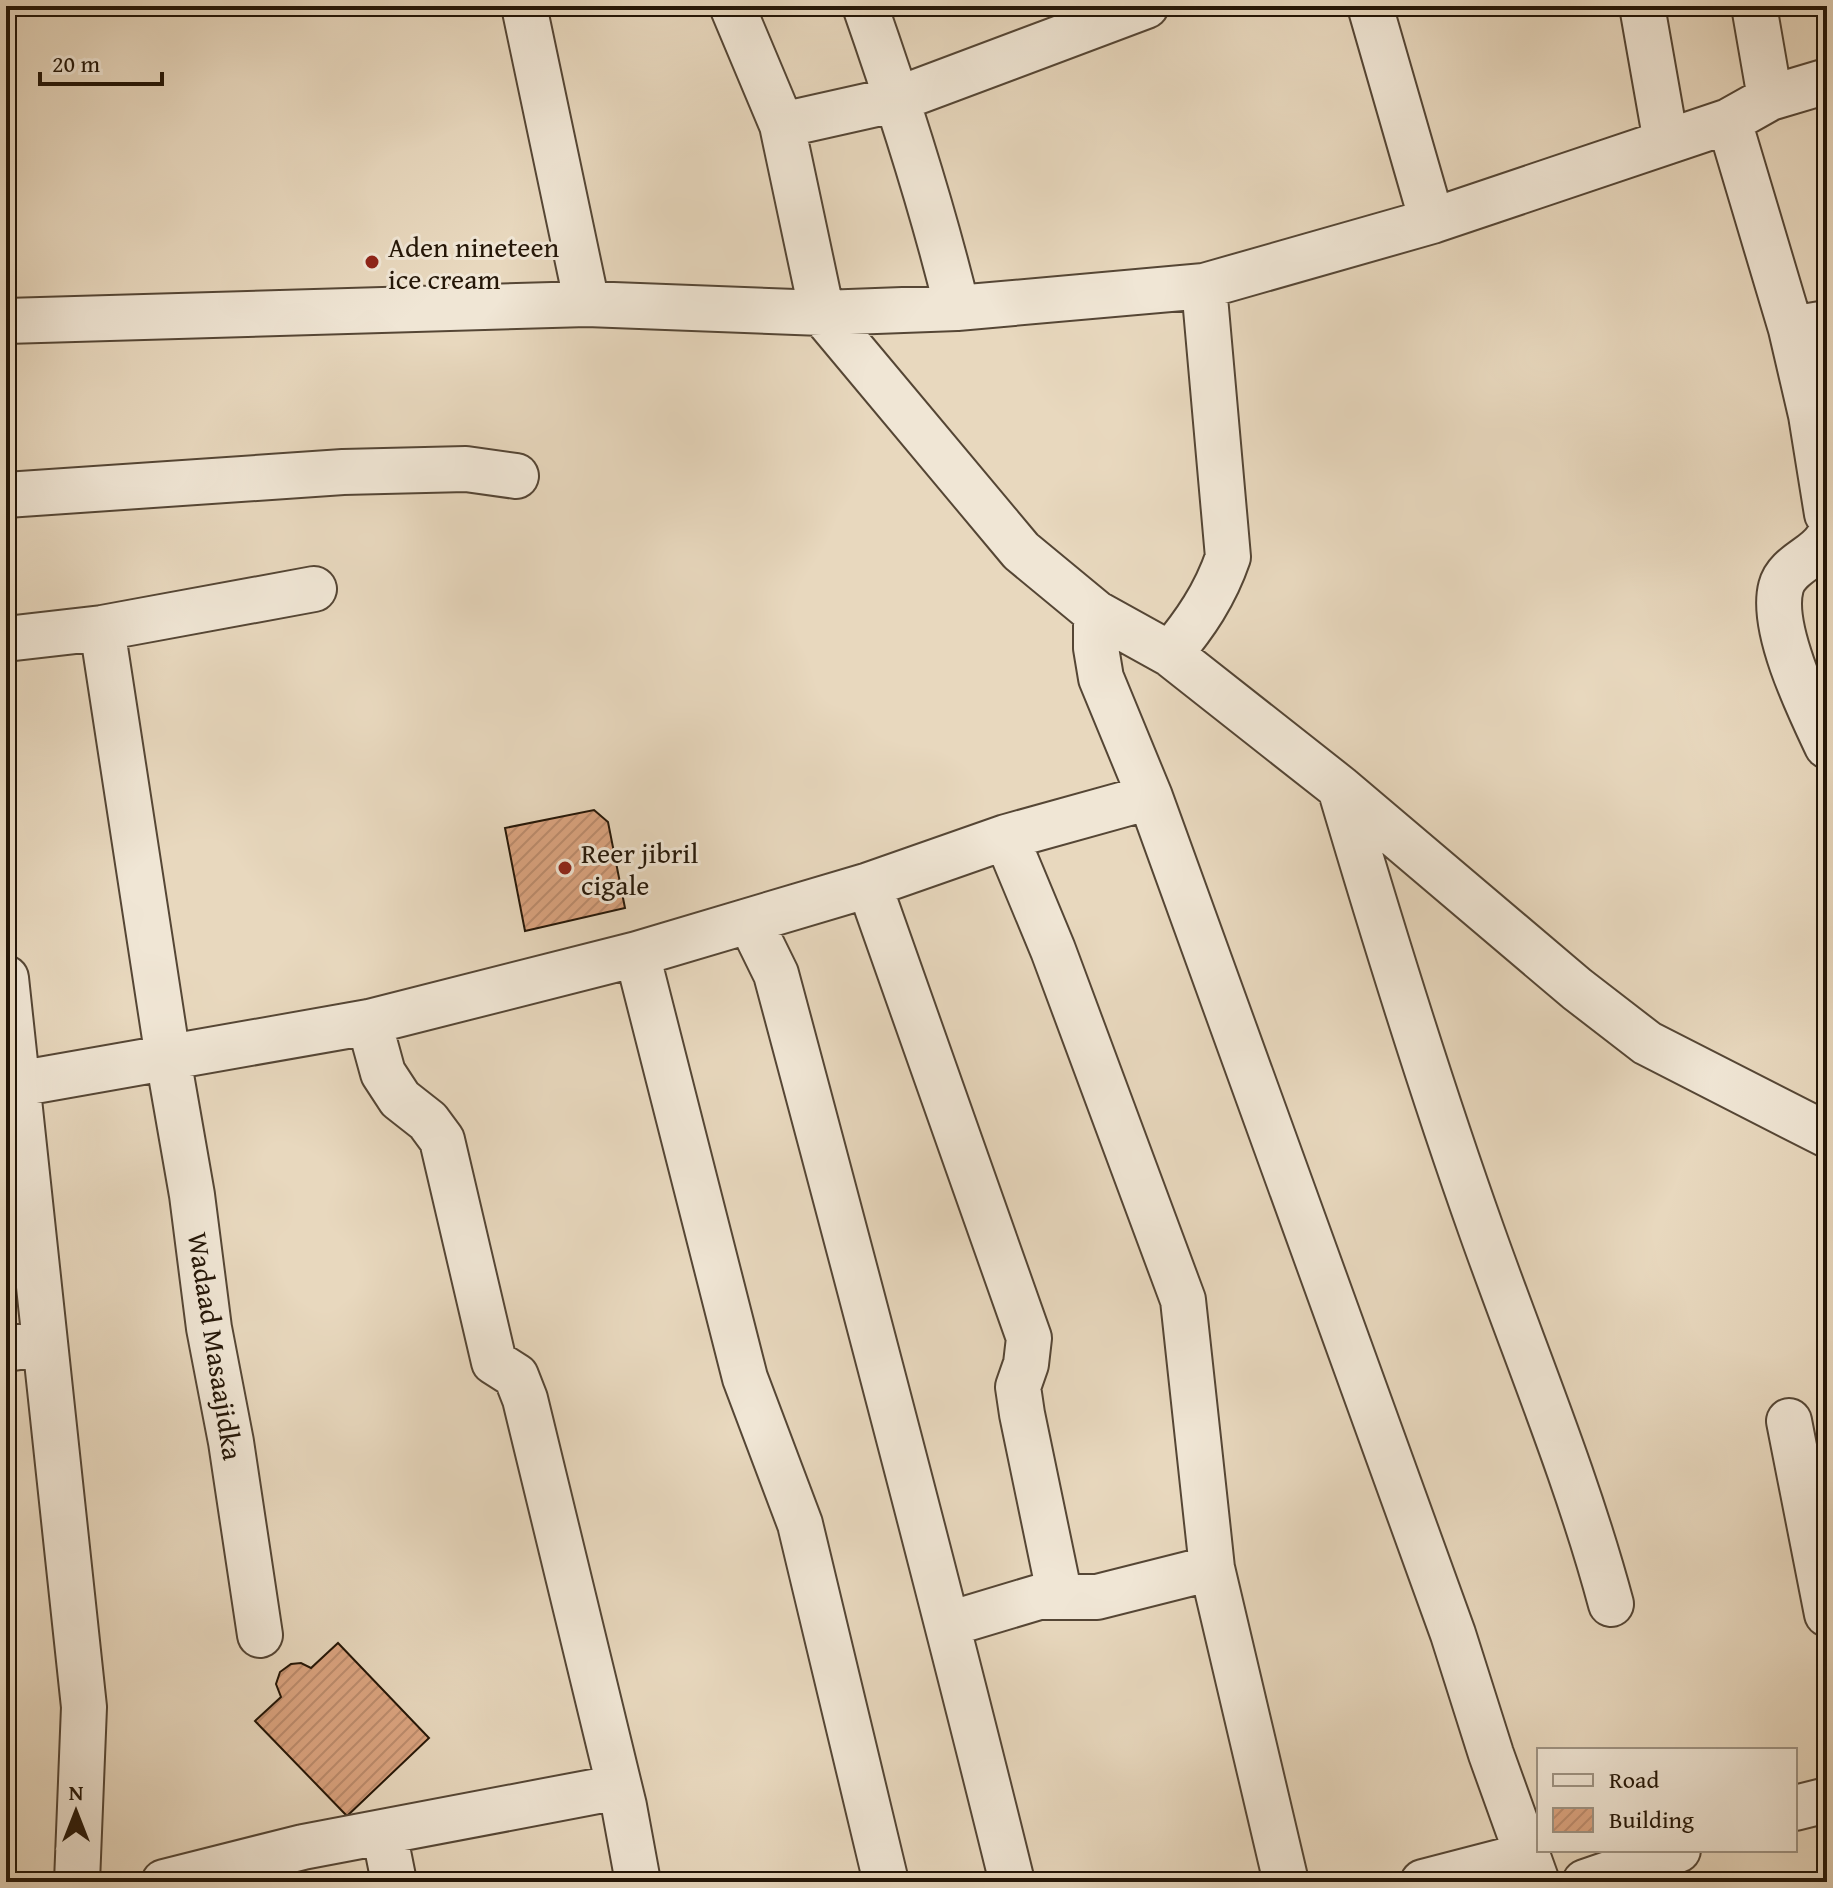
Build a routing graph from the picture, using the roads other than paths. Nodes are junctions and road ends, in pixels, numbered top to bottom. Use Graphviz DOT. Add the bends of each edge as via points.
graph roads {
  1 [pos="524,6"];
  2 [pos="732,6"];
  3 [pos="865,6"];
  4 [pos="1146,6"];
  5 [pos="1370,6"];
  6 [pos="1642,6"];
  7 [pos="1754,6"];
  8 [pos="1827,81"];
  9 [pos="1770,98"];
  10 [pos="898,99"];
  11 [pos="1729,121"];
  12 [pos="782,125"];
  13 [pos="1666,142"];
  14 [pos="1432,221"];
  15 [pos="1204,286"];
  16 [pos="587,304"];
  17 [pos="957,308"];
  18 [pos="822,313"];
  19 [pos="6,321"];
  20 [pos="1809,326"];
  21 [pos="1822,457"];
  22 [pos="516,476"];
  23 [pos="6,495"];
  24 [pos="1827,514"];
  25 [pos="1827,539"];
  26 [pos="314,589"];
  27 [pos="1096,613"];
  28 [pos="102,628"];
  29 [pos="6,639"];
  30 [pos="1170,654"];
  31 [pos="1827,746"];
  32 [pos="1340,788"];
  33 [pos="1150,797"];
  34 [pos="1006,837"];
  35 [pos="869,885"];
  36 [pos="750,921"];
  37 [pos="637,954"];
  38 [pos="6,978"];
  39 [pos="369,1022"];
  40 [pos="168,1058"];
  41 [pos="12,1085"];
  42 [pos="1827,1135"];
  43 [pos="26,1346"];
  44 [pos="1789,1421"];
  45 [pos="1212,1568"];
  46 [pos="1060,1597"];
  47 [pos="1611,1604"];
  48 [pos="1827,1614"];
  49 [pos="949,1624"];
  50 [pos="260,1635"];
  51 [pos="619,1787"];
  52 [pos="1827,1800"];
  53 [pos="1797,1808"];
  54 [pos="384,1832"];
  55 [pos="1672,1852"];
  56 [pos="1532,1869"];
  57 [pos="77,1882"];
  58 [pos="164,1882"];
  59 [pos="394,1882"];
  60 [pos="638,1882"];
  61 [pos="886,1882"];
  62 [pos="1012,1882"];
  63 [pos="1286,1882"];
  64 [pos="1423,1882"];
  65 [pos="1585,1882"];
  1 -- 16 [label="street"];
  2 -- 12 [label="street"];
  3 -- 10 [label="street"];
  4 -- 10 [label="street"];
  5 -- 14 [label="street"];
  6 -- 13 [label="street"];
  7 -- 9 [label="street"];
  8 -- 9 [label="street"];
  9 -- 11 [label="street"];
  10 -- 12 [label="street"];
  10 -- 17 [label="street"];
  11 -- 13 [label="street"];
  11 -- 20 [label="street"];
  12 -- 18 [label="street"];
  13 -- 14 [label="street"];
  14 -- 15 [label="street"];
  15 -- 17 [label="street"];
  15 -- 30 [label="street" via="1228,557 1213,595"];
  16 -- 18 [label="street"];
  16 -- 19 [label="street"];
  17 -- 18 [label="street"];
  18 -- 27 [label="street" via="1021,551"];
  20 -- 21 [label="street" via="1811,415"];
  21 -- 24 [label="street"];
  22 -- 23 [label="street" via="466,469 343,472"];
  25 -- 31 [label="street" via="1781,586 1780,610 1800,689"];
  26 -- 28 [label="street"];
  27 -- 30 [label="street"];
  27 -- 33 [label="street" via="1101,678"];
  28 -- 29 [label="street"];
  28 -- 40 [label="street, Wadaad Masaajidka"];
  30 -- 32 [label="street"];
  32 -- 42 [label="street" via="1647,1043"];
  32 -- 47 [label="street" via="1394,971 1481,1230 1593,1534"];
  33 -- 34 [label="street"];
  33 -- 56 [label="street" via="1453,1634"];
  34 -- 35 [label="street"];
  34 -- 45 [label="street" via="1183,1300"];
  35 -- 36 [label="street"];
  35 -- 46 [label="street" via="1029,1338 1018,1387"];
  36 -- 37 [label="street"];
  36 -- 49 [label="street" via="776,974"];
  37 -- 39 [label="street"];
  37 -- 61 [label="street" via="745,1378 800,1524"];
  38 -- 41 [label="street"];
  39 -- 40 [label="street"];
  39 -- 51 [label="street" via="383,1073 400,1099 442,1140 494,1362 516,1376 525,1399"];
  40 -- 41 [label="street"];
  40 -- 50 [label="street, Wadaad Masaajidka"];
  41 -- 43 [label="street"];
  43 -- 57 [label="street" via="84,1707"];
  44 -- 48 [label="street"];
  45 -- 46 [label="street" via="1097,1597"];
  45 -- 63 [label="street"];
  46 -- 49 [label="street" via="1039,1597"];
  49 -- 62 [label="street"];
  51 -- 54 [label="street"];
  51 -- 60 [label="street"];
  52 -- 53 [label="street"];
  54 -- 58 [label="street"];
  54 -- 59 [label="street"];
  55 -- 65 [label="street"];
  56 -- 64 [label="street"];
}
